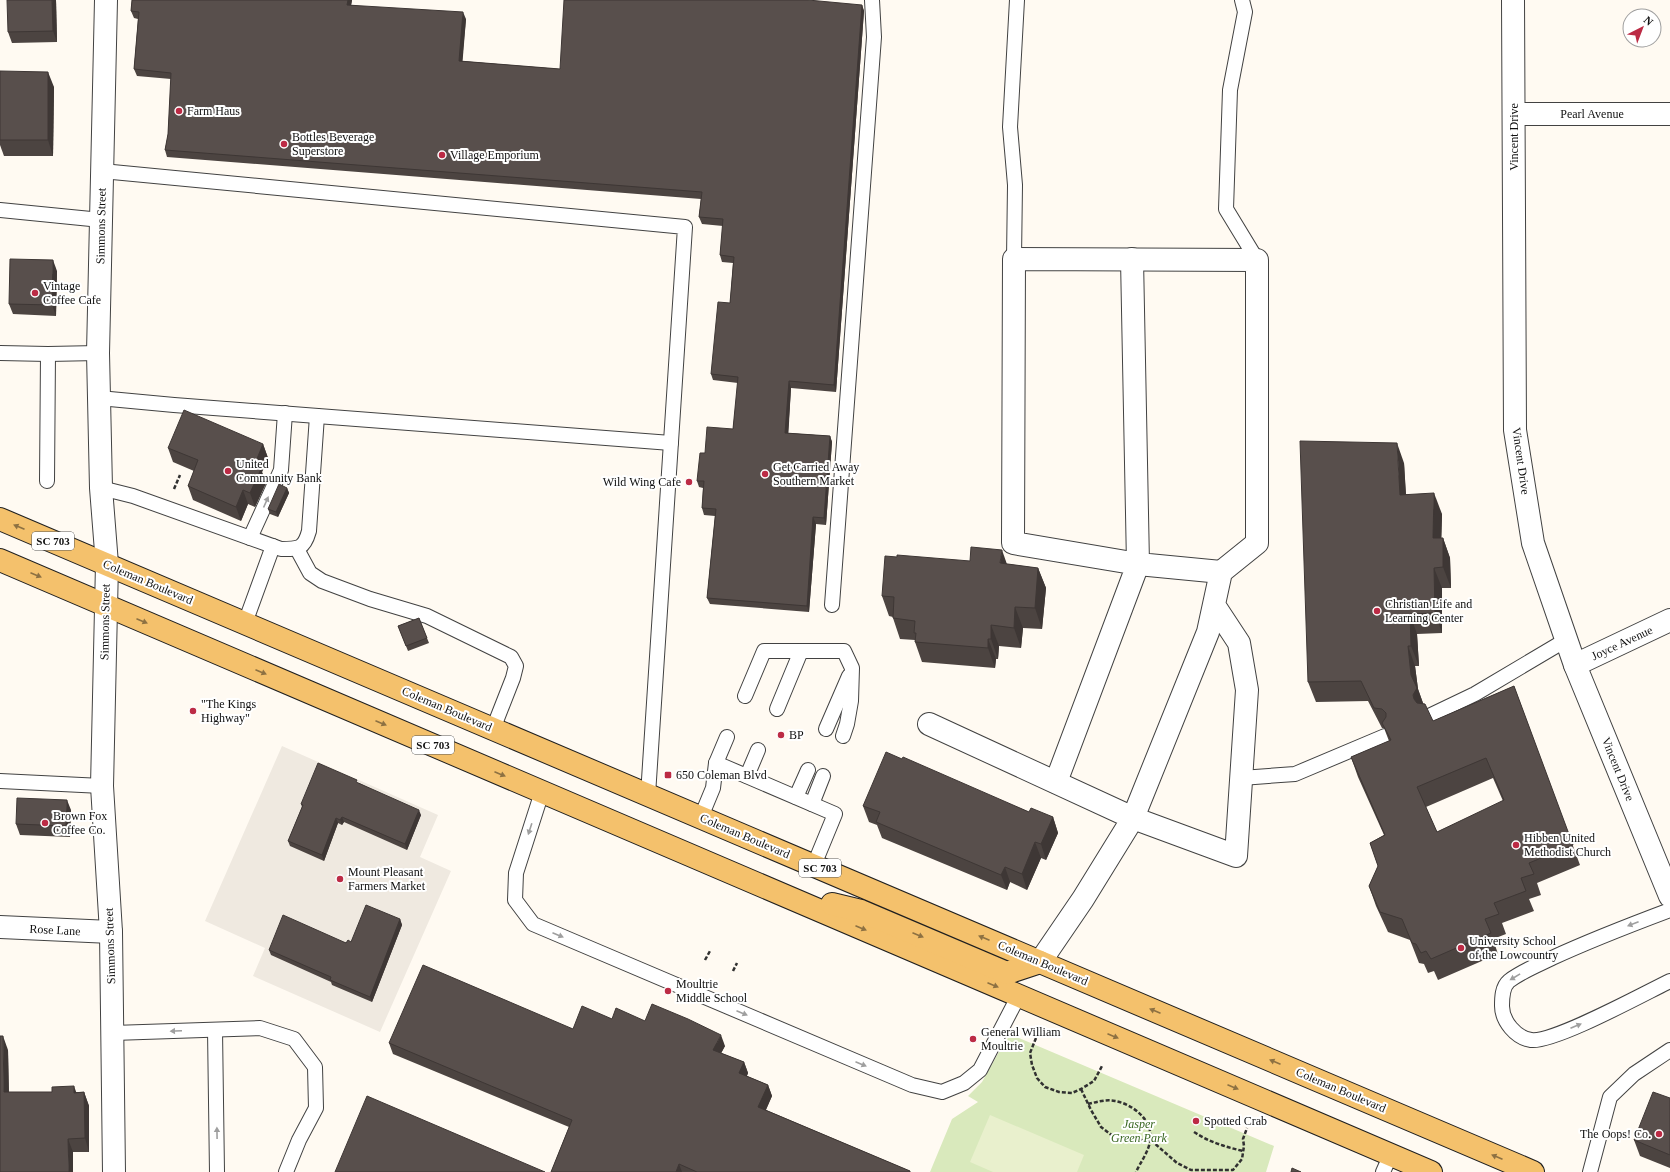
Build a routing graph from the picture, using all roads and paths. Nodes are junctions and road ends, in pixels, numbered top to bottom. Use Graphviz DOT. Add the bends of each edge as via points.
graph roads {
  1 [pos="106,0"];
  2 [pos="872,0"];
  3 [pos="1017,0"];
  4 [pos="1242,0"];
  5 [pos="1513,0"];
  6 [pos="1514,114"];
  7 [pos="1670,114"];
  8 [pos="102,171"];
  9 [pos="0,210"];
  10 [pos="101,220"];
  11 [pos="1014,259"];
  12 [pos="1132,259"];
  13 [pos="1257,260"];
  14 [pos="0,353"];
  15 [pos="98,353"];
  16 [pos="48,354"];
  17 [pos="98,398"];
  18 [pos="285,413"];
  19 [pos="317,416"];
  20 [pos="671,442"];
  21 [pos="47,481"];
  22 [pos="101,488"];
  23 [pos="0,519"];
  24 [pos="250,538"];
  25 [pos="273,546"];
  26 [pos="297,549"];
  27 [pos="0,560"];
  28 [pos="107,564"];
  29 [pos="1138,564"];
  30 [pos="1222,572"];
  31 [pos="832,605"];
  32 [pos="1214,605"];
  33 [pos="106,606"];
  34 [pos="1670,620"];
  35 [pos="245,623"];
  36 [pos="1566,640"];
  37 [pos="802,651"];
  38 [pos="1575,665"];
  39 [pos="852,668"];
  40 [pos="745,696"];
  41 [pos="777,709"];
  42 [pos="1429,716"];
  43 [pos="929,724"];
  44 [pos="493,729"];
  45 [pos="826,729"];
  46 [pos="843,736"];
  47 [pos="1385,736"];
  48 [pos="727,737"];
  49 [pos="758,750"];
  50 [pos="716,763"];
  51 [pos="808,770"];
  52 [pos="747,776"];
  53 [pos="824,776"];
  54 [pos="1241,778"];
  55 [pos="0,781"];
  56 [pos="1056,782"];
  57 [pos="102,786"];
  58 [pos="542,792"];
  59 [pos="648,795"];
  60 [pos="796,797"];
  61 [pos="812,804"];
  62 [pos="701,817"];
  63 [pos="1133,818"];
  64 [pos="814,865"];
  65 [pos="761,885"];
  66 [pos="1670,896"];
  67 [pos="1670,910"];
  68 [pos="0,927"];
  69 [pos="111,932"];
  70 [pos="710,951"];
  71 [pos="705,960"];
  72 [pos="737,962"];
  73 [pos="1040,962"];
  74 [pos="733,971"];
  75 [pos="1670,981"];
  76 [pos="1019,995"];
  77 [pos="215,1030"];
  78 [pos="113,1034"];
  79 [pos="1036,1038"];
  80 [pos="1670,1050"];
  81 [pos="1102,1066"];
  82 [pos="1081,1089"];
  83 [pos="1088,1104"];
  84 [pos="1247,1128"];
  85 [pos="1194,1132"];
  86 [pos="1150,1142"];
  87 [pos="1243,1151"];
  88 [pos="1387,1163"];
  89 [pos="1211,1171"];
  90 [pos="1234,1171"];
  91 [pos="114,1172"];
  92 [pos="217,1172"];
  93 [pos="286,1172"];
  94 [pos="1136,1172"];
  95 [pos="1431,1172"];
  96 [pos="1533,1172"];
  97 [pos="1590,1172"];
  1 -- 8 [label="street, Simmons Street"];
  2 -- 31 [label="lane" via="874,37"];
  3 -- 11 [label="lane" via="1010,127 1015,185"];
  4 -- 13 [label="lane" via="1245,12 1230,90 1226,210"];
  5 -- 6 [label="street, Vincent Drive"];
  6 -- 7 [label="street, Pearl Avenue"];
  6 -- 36 [label="street, Vincent Drive" via="1516,430 1533,543"];
  8 -- 10 [label="street, Simmons Street"];
  8 -- 20 [label="lane" via="685,227"];
  9 -- 10 [label="lane"];
  10 -- 15 [label="street, Simmons Street"];
  11 -- 12 [label="street"];
  11 -- 29 [label="street" via="1014,543"];
  12 -- 13 [label="street"];
  12 -- 29 [label="street"];
  13 -- 30 [label="street" via="1257,543"];
  14 -- 16 [label="lane"];
  15 -- 16 [label="lane"];
  15 -- 17 [label="street, Simmons Street"];
  16 -- 21 [label="lane"];
  17 -- 18 [label="lane"];
  17 -- 22 [label="street, Simmons Street"];
  18 -- 19 [label="lane"];
  24 -- 18 [label="lane, one-way" via="281,470"];
  19 -- 20 [label="lane"];
  19 -- 26 [label="lane" via="309,531 306,542"];
  20 -- 59 [label="lane"];
  22 -- 24 [label="lane" via="133,496"];
  22 -- 28 [label="street, Simmons Street"];
  28 -- 23 [label="main road, Coleman Boulevard / SC 703, one-way"];
  24 -- 25 [label="lane"];
  25 -- 26 [label="lane"];
  25 -- 35 [label="lane"];
  26 -- 44 [label="lane" via="310,573 322,581 427,616 511,657 516,666"];
  27 -- 33 [label="main road, SC 703, one-way"];
  28 -- 33 [label="street, Simmons Street"];
  28 -- 35 [label="main road, Coleman Boulevard / SC 703"];
  29 -- 30 [label="street"];
  29 -- 56 [label="street"];
  30 -- 32 [label="street"];
  32 -- 54 [label="street" via="1239,643 1246,690"];
  32 -- 63 [label="street" via="1208,632"];
  33 -- 57 [label="street, Simmons Street"];
  33 -- 58 [label="main road, SC 703, one-way"];
  34 -- 38 [label="street, Joyce Avenue"];
  35 -- 44 [label="main road, Coleman Boulevard / SC 703"];
  36 -- 38 [label="street, Vincent Drive"];
  36 -- 42 [label="lane" via="1475,694"];
  37 -- 39 [label="lane" via="844,651"];
  37 -- 40 [label="lane" via="764,651"];
  37 -- 41 [label="lane"];
  38 -- 66 [label="street, Vincent Drive"];
  39 -- 45 [label="lane"];
  39 -- 46 [label="lane" via="851,701"];
  43 -- 56 [label="street"];
  44 -- 59 [label="main road, Coleman Boulevard / SC 703"];
  47 -- 54 [label="lane" via="1295,774"];
  48 -- 50 [label="lane"];
  49 -- 52 [label="lane"];
  50 -- 52 [label="lane"];
  50 -- 62 [label="lane" via="713,788"];
  51 -- 60 [label="lane"];
  52 -- 60 [label="lane"];
  53 -- 61 [label="lane"];
  54 -- 63 [label="street" via="1236,856"];
  55 -- 57 [label="lane"];
  56 -- 63 [label="street"];
  57 -- 69 [label="street, Simmons Street"];
  58 -- 65 [label="main road, SC 703"];
  58 -- 76 [label="lane, one-way" via="516,873 516,900 533,924 912,1085 942,1092 964,1084 980,1070"];
  59 -- 62 [label="main road, Coleman Boulevard / SC 703"];
  60 -- 61 [label="lane"];
  61 -- 64 [label="lane" via="835,814"];
  62 -- 64 [label="main road, Coleman Boulevard / SC 703"];
  63 -- 73 [label="street" via="1084,899"];
  73 -- 64 [label="main road, Coleman Boulevard / SC 703, one-way"];
  65 -- 73 [label="main road, one-way" via="860,911 1007,973"];
  65 -- 76 [label="main road, SC 703, one-way"];
  67 -- 75 [label="lane, one-way" via="1591,940 1533,967 1508,982 1502,995 1502,1012 1514,1033 1531,1040 1547,1038"];
  68 -- 69 [label="street, Rose Lane"];
  69 -- 78 [label="street, Simmons Street"];
  70 -- 71 [label="path"];
  72 -- 74 [label="path"];
  96 -- 73 [label="main road, Coleman Boulevard / SC 703, one-way"];
  76 -- 88 [label="main road, SC 703, one-way"];
  77 -- 78 [label="lane, one-way"];
  92 -- 77 [label="lane, one-way"];
  77 -- 93 [label="lane" via="260,1028 294,1039 315,1067 316,1108"];
  78 -- 91 [label="street, Simmons Street"];
  79 -- 82 [label="path" via="1030,1053 1037,1078 1045,1087 1059,1092 1072,1093"];
  80 -- 97 [label="lane" via="1634,1074 1610,1097"];
  81 -- 82 [label="path" via="1094,1080"];
  82 -- 83 [label="path"];
  83 -- 86 [label="path" via="1101,1127 1110,1134 1123,1139"];
  83 -- 86 [label="path" via="1115,1101 1135,1109 1150,1130"];
  84 -- 87 [label="path" via="1243,1139"];
  85 -- 87 [label="path" via="1222,1146"];
  86 -- 89 [label="path" via="1177,1163 1191,1170"];
  86 -- 94 [label="path"];
  87 -- 90 [label="path" via="1242,1159"];
  88 -- 95 [label="main road, SC 703"];
  89 -- 90 [label="path"];
}
